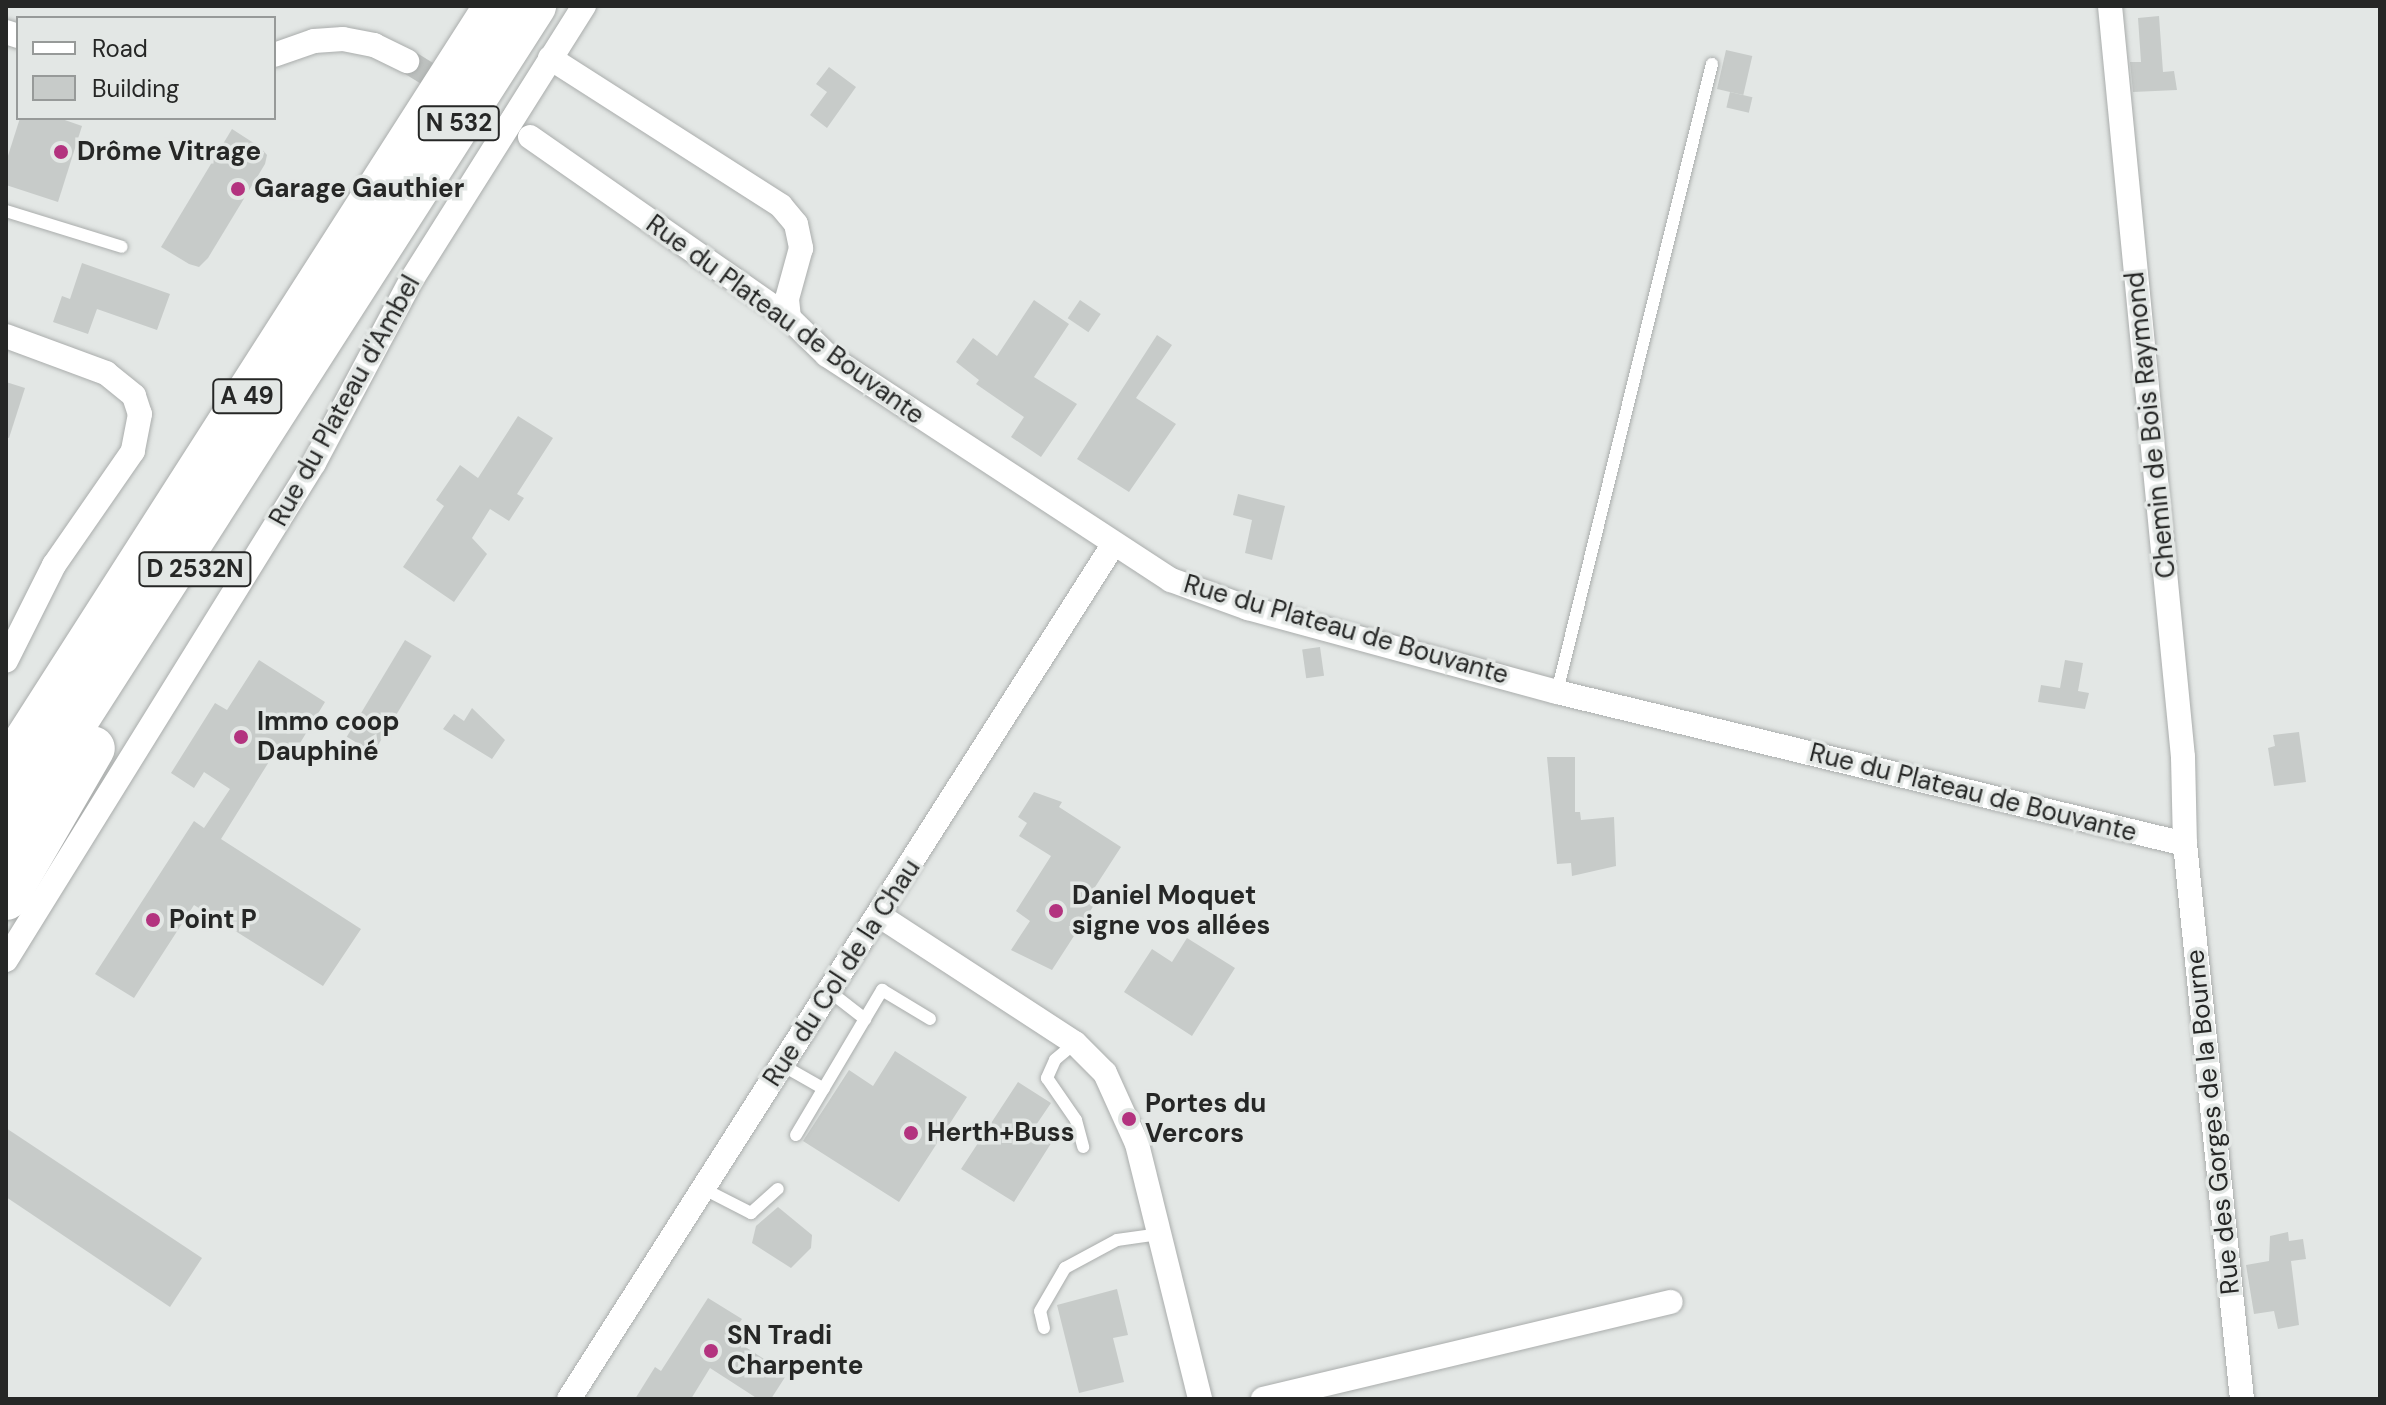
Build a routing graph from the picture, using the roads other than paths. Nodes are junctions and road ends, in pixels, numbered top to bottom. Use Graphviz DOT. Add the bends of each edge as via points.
graph roads {
  1 [pos="534,6"];
  2 [pos="584,6"];
  3 [pos="2110,6"];
  4 [pos="492,13"];
  5 [pos="276,54"];
  6 [pos="550,58"];
  7 [pos="407,61"];
  8 [pos="1712,64"];
  9 [pos="530,137"];
  10 [pos="6,211"];
  11 [pos="383,241"];
  12 [pos="122,247"];
  13 [pos="789,318"];
  14 [pos="6,336"];
  15 [pos="1113,545"];
  16 [pos="6,661"];
  17 [pos="1557,692"];
  18 [pos="6,715"];
  19 [pos="6,772"];
  20 [pos="6,830"];
  21 [pos="2185,844"];
  22 [pos="6,898"];
  23 [pos="880,916"];
  24 [pos="6,960"];
  25 [pos="829,991"];
  26 [pos="865,1019"];
  27 [pos="930,1019"];
  28 [pos="1075,1043"];
  29 [pos="782,1065"];
  30 [pos="824,1089"];
  31 [pos="796,1135"];
  32 [pos="1083,1147"];
  33 [pos="704,1189"];
  34 [pos="778,1189"];
  35 [pos="1159,1234"];
  36 [pos="1671,1302"];
  37 [pos="1044,1328"];
  38 [pos="572,1398"];
  39 [pos="1267,1398"];
  40 [pos="1200,1399"];
  41 [pos="2242,1399"];
  1 -- 11 [label="highway, N 532"];
  2 -- 6 [label="street, Rue du Plateau d'Ambel"];
  3 -- 21 [label="street, Chemin de Bois Raymond" via="2183,757"];
  4 -- 18 [label="highway, D 2532N"];
  4 -- 19 [label="highway, A 49"];
  5 -- 7 [label="street" via="314,41 343,39 374,45"];
  6 -- 13 [label="street" via="781,206 796,224 801,248 787,299"];
  6 -- 24 [label="street, Rue du Plateau d'Ambel" via="412,279 298,490"];
  8 -- 17 [label="lane"];
  9 -- 13 [label="street, Rue du Plateau de Bouvante"];
  10 -- 12 [label="lane"];
  11 -- 20 [label="highway, A 49"];
  11 -- 22 [label="highway, D 2532N"];
  13 -- 15 [label="street, Rue du Plateau de Bouvante" via="827,355"];
  14 -- 16 [label="street" via="106,373 134,396 140,414 133,451 54,565"];
  15 -- 17 [label="street, Rue du Plateau de Bouvante" via="1171,580 1248,608"];
  15 -- 23 [label="street, Rue du Col de la Chau"];
  17 -- 21 [label="street, Rue du Plateau de Bouvante"];
  21 -- 41 [label="street, Rue des Gorges de la Bourne"];
  23 -- 25 [label="street, Rue du Col de la Chau"];
  23 -- 28 [label="street"];
  25 -- 26 [label="lane"];
  25 -- 29 [label="street, Rue du Col de la Chau"];
  26 -- 27 [label="lane" via="882,990"];
  26 -- 30 [label="lane"];
  28 -- 32 [label="lane" via="1055,1060 1047,1078 1076,1120"];
  28 -- 35 [label="street" via="1105,1073 1129,1119"];
  29 -- 30 [label="lane"];
  29 -- 33 [label="street, Rue du Col de la Chau"];
  30 -- 31 [label="lane"];
  33 -- 34 [label="lane" via="751,1213"];
  33 -- 38 [label="street, Rue du Col de la Chau"];
  35 -- 37 [label="lane" via="1117,1240 1065,1268 1040,1311"];
  35 -- 40 [label="street"];
  36 -- 39 [label="street"];
}
